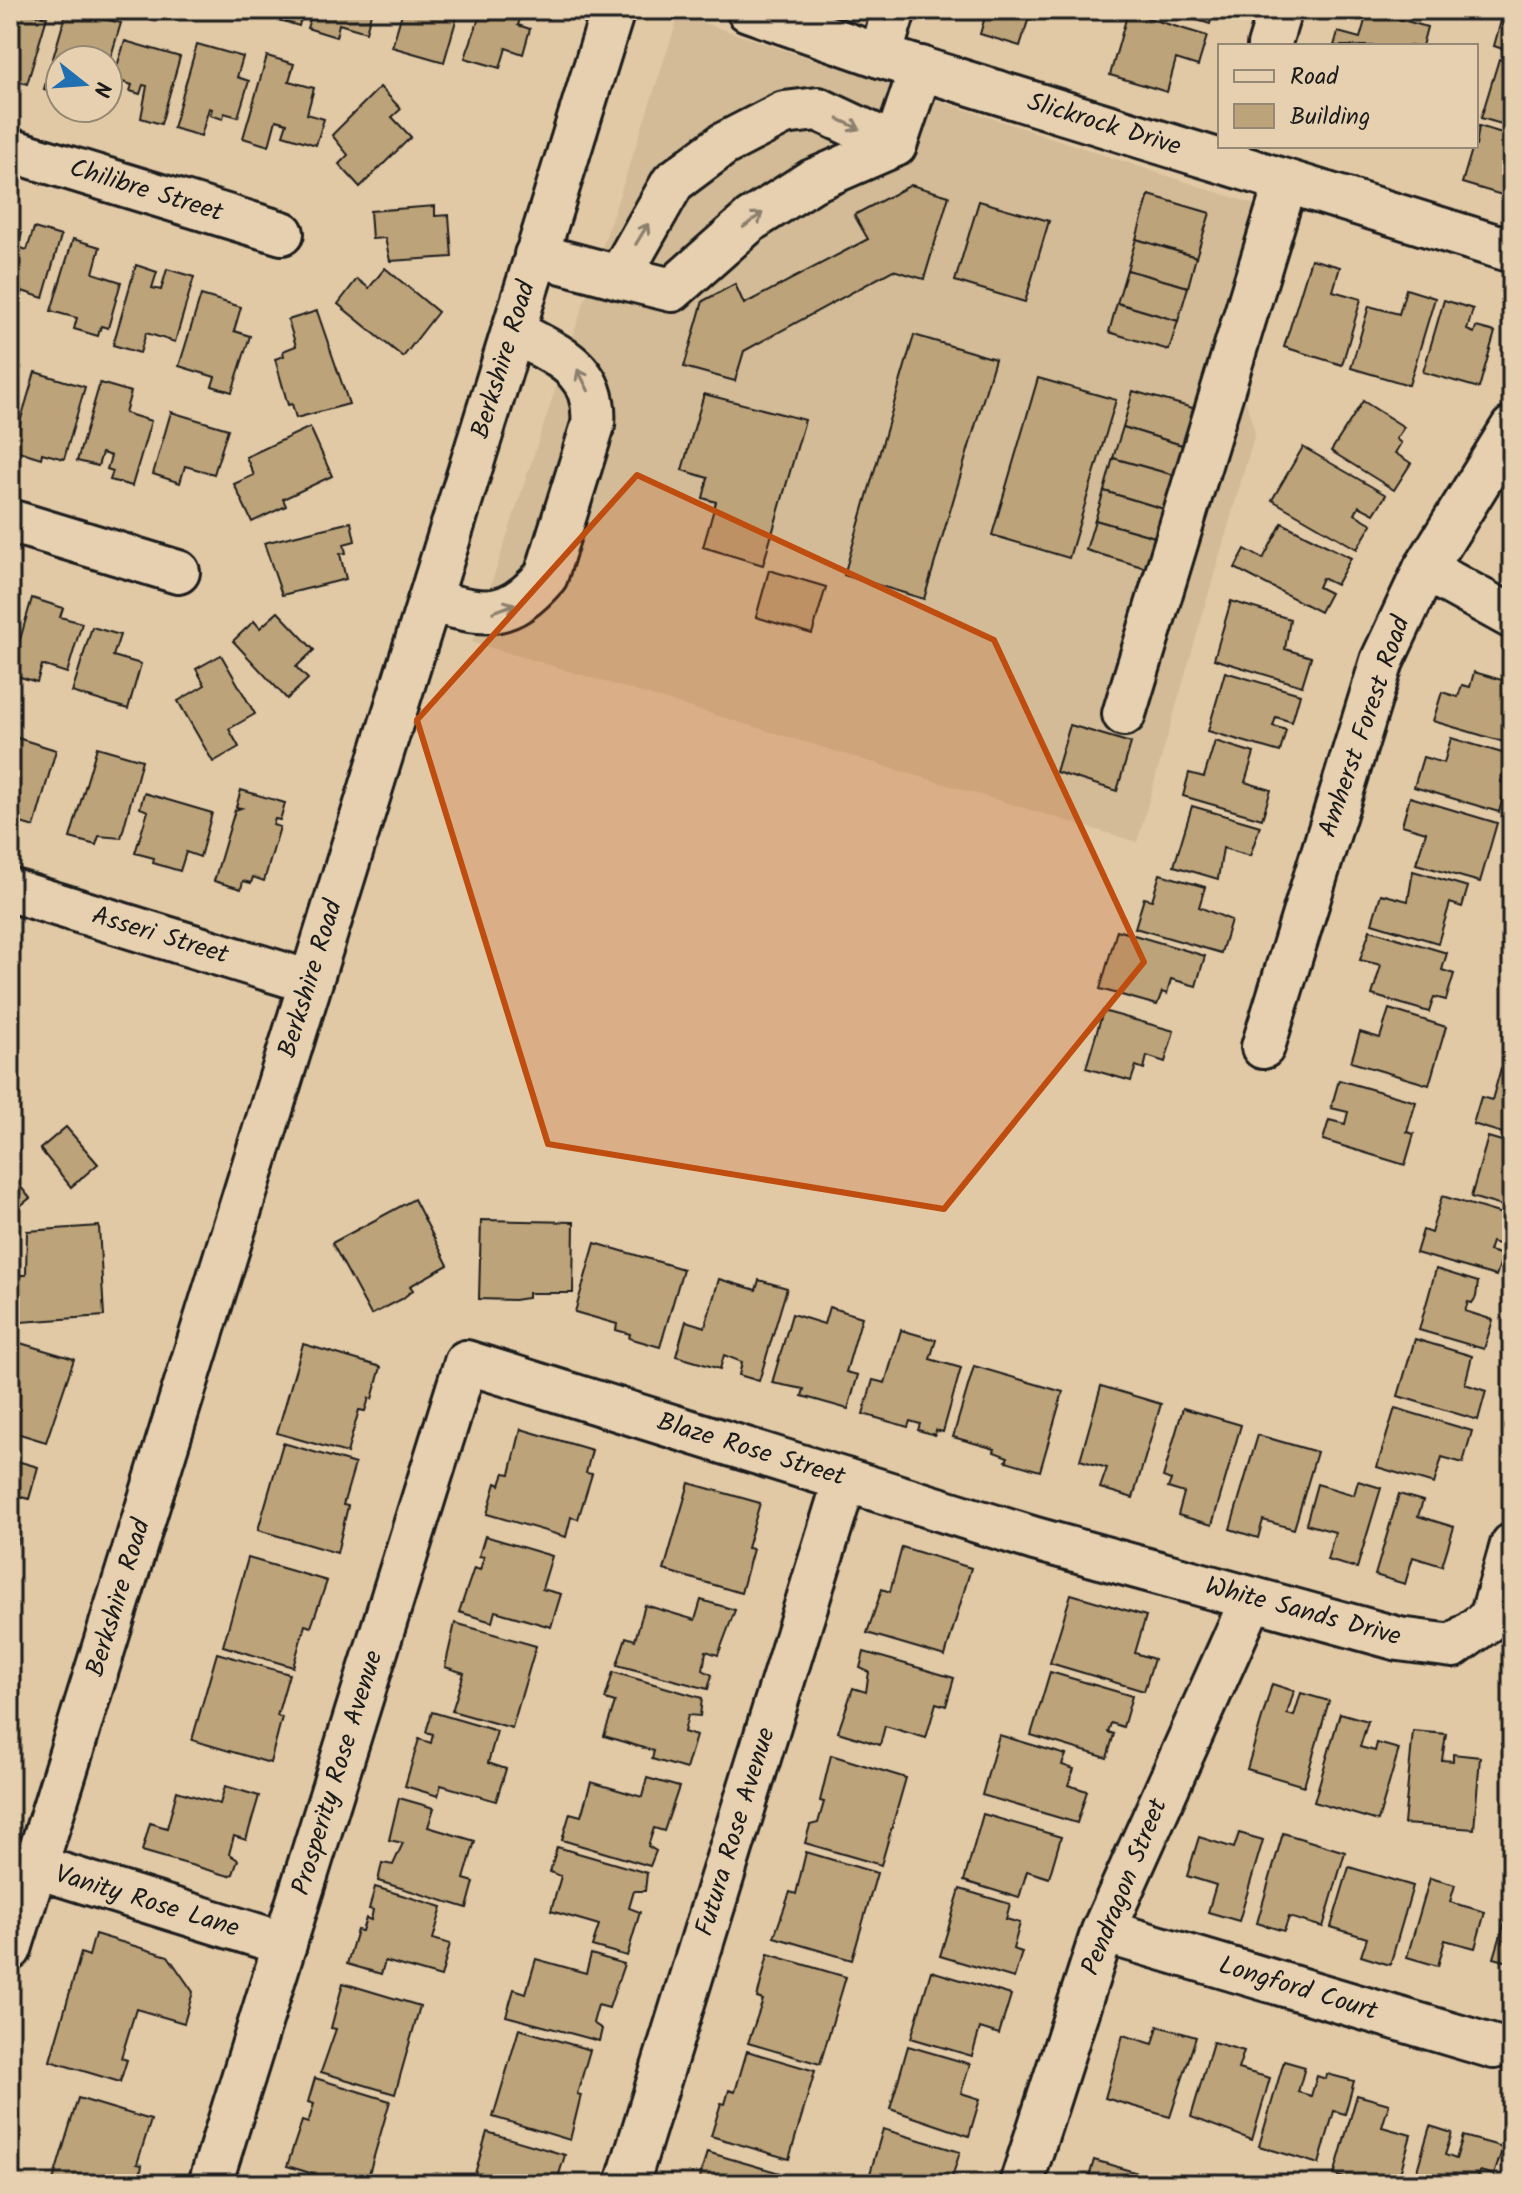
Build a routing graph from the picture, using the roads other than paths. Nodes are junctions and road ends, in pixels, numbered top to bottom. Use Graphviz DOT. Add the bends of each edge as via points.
graph roads {
  1 [pos="613,10"];
  2 [pos="748,10"];
  3 [pos="894,10"];
  4 [pos="1280,10"];
  5 [pos="1270,44"];
  6 [pos="880,56"];
  7 [pos="921,68"];
  8 [pos="895,145"];
  9 [pos="10,150"];
  10 [pos="1235,156"];
  11 [pos="1286,182"];
  12 [pos="282,233"];
  13 [pos="1512,251"];
  14 [pos="536,255"];
  15 [pos="619,277"];
  16 [pos="513,331"];
  17 [pos="1512,428"];
  18 [pos="10,521"];
  19 [pos="1425,569"];
  20 [pos="178,572"];
  21 [pos="429,601"];
  22 [pos="1512,617"];
  23 [pos="1124,714"];
  24 [pos="10,890"];
  25 [pos="310,982"];
  26 [pos="1263,1047"];
  27 [pos="466,1362"];
  28 [pos="845,1480"];
  29 [pos="1035,1539"];
  30 [pos="1512,1545"];
  31 [pos="1252,1599"];
  32 [pos="23,1863"];
  33 [pos="1103,1931"];
  34 [pos="285,1944"];
  35 [pos="10,1949"];
  36 [pos="1494,2047"];
  37 [pos="210,2184"];
  38 [pos="627,2184"];
  39 [pos="1021,2184"];
  1 -- 14 [label="street, Berkshire Road"];
  2 -- 6 [label="street, Slickrock Drive"];
  3 -- 6 [label="street"];
  4 -- 5 [label="street"];
  6 -- 7 [label="street, Slickrock Drive"];
  7 -- 8 [label="street"];
  7 -- 10 [label="street, Slickrock Drive"];
  15 -- 8 [label="street, one-way" via="672,290 751,220 800,188"];
  15 -- 8 [label="street, one-way" via="673,182 724,144 784,113 818,109"];
  9 -- 12 [label="street, Chilibre Street"];
  10 -- 11 [label="street, Slickrock Drive"];
  11 -- 13 [label="street, Slickrock Drive"];
  11 -- 23 [label="street"];
  14 -- 15 [label="street"];
  14 -- 16 [label="street, Berkshire Road"];
  16 -- 21 [label="street, Berkshire Road"];
  21 -- 16 [label="street, one-way" via="485,614 500,612 530,594 546,576 593,425 593,401 578,368"];
  17 -- 19 [label="street, Amherst Forest Road"];
  18 -- 20 [label="street"];
  19 -- 22 [label="street"];
  19 -- 26 [label="street, Amherst Forest Road" via="1382,661"];
  21 -- 25 [label="street, Berkshire Road"];
  24 -- 25 [label="street, Asseri Street"];
  25 -- 32 [label="street, Berkshire Road"];
  27 -- 28 [label="street, Blaze Rose Street"];
  27 -- 34 [label="street, Prosperity Rose Avenue"];
  28 -- 29 [label="street, Blaze Rose Street"];
  28 -- 38 [label="street, Futura Rose Avenue"];
  29 -- 31 [label="street, White Sands Drive"];
  30 -- 31 [label="street, White Sands Drive" via="1491,1618 1453,1646 1399,1639"];
  31 -- 33 [label="street, Pendragon Street"];
  32 -- 34 [label="street, Vanity Rose Lane"];
  32 -- 35 [label="street, Berkshire Road"];
  33 -- 36 [label="street, Longford Court"];
  33 -- 39 [label="street, Pendragon Street"];
  34 -- 37 [label="street, Prosperity Rose Avenue"];
}
